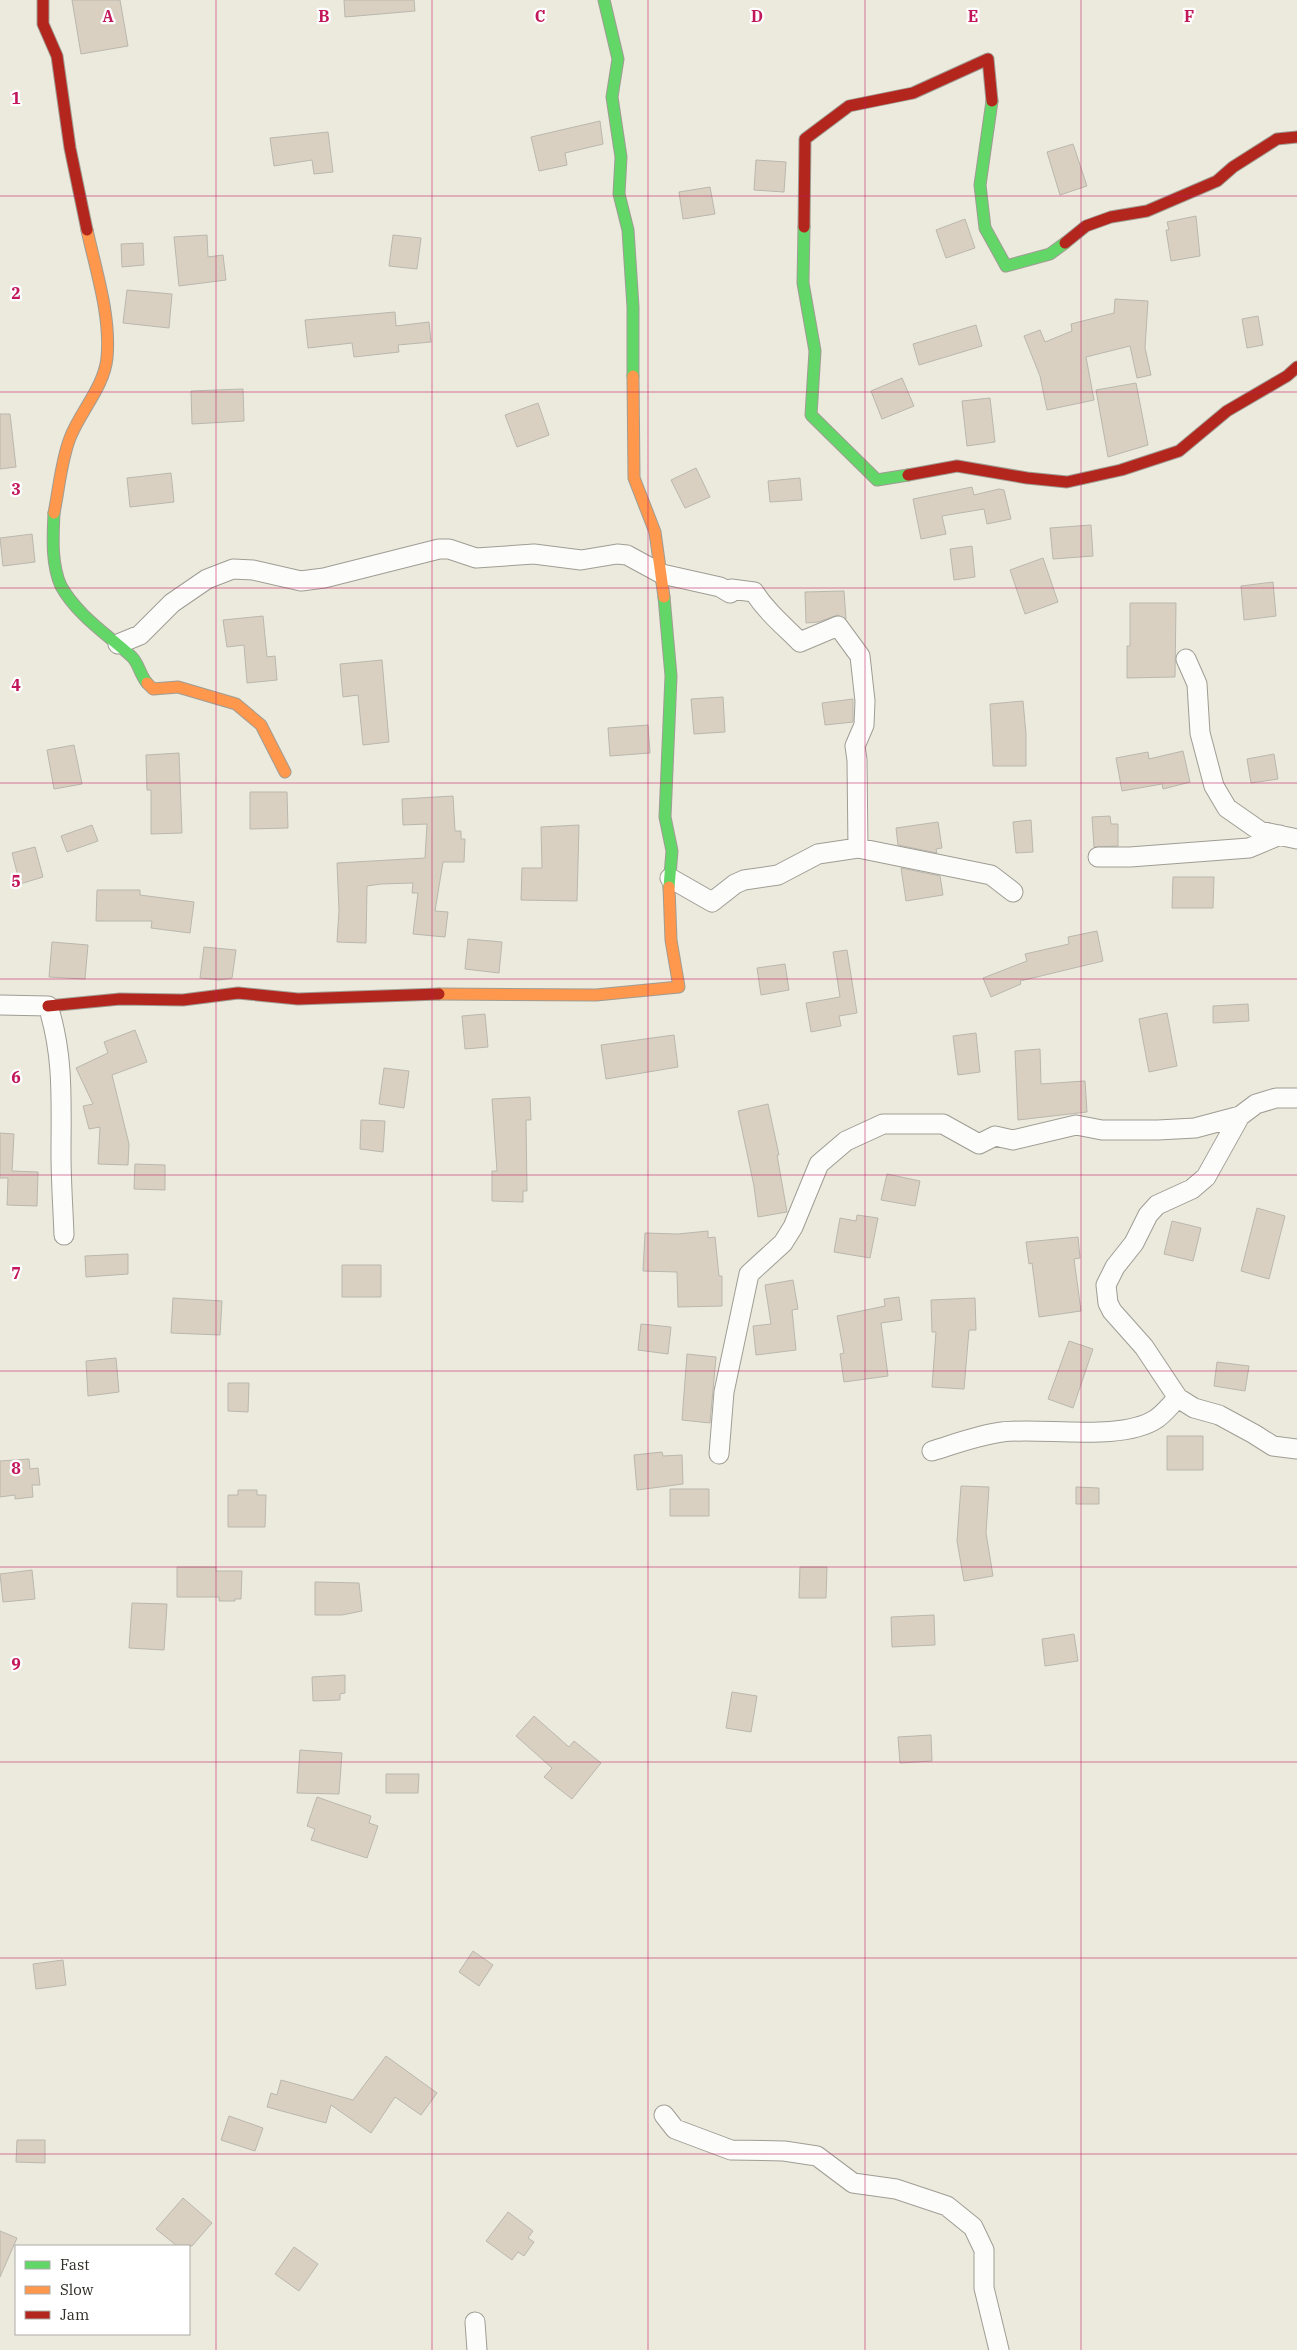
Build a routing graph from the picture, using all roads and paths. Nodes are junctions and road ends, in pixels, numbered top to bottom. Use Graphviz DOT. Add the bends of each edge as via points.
graph roads {
  1 [pos="43,0"];
  2 [pos="604,0"];
  3 [pos="1297,137"];
  4 [pos="1297,367"];
  5 [pos="662,574"];
  6 [pos="118,644"];
  7 [pos="1186,659"];
  8 [pos="286,772"];
  9 [pos="1289,837"];
  10 [pos="858,848"];
  11 [pos="1098,857"];
  12 [pos="670,878"];
  13 [pos="1013,892"];
  14 [pos="0,1005"];
  15 [pos="48,1006"];
  16 [pos="1297,1098"];
  17 [pos="1240,1116"];
  18 [pos="1195,1128"];
  19 [pos="1222,1146"];
  20 [pos="64,1235"];
  21 [pos="1178,1398"];
  22 [pos="1297,1449"];
  23 [pos="932,1451"];
  24 [pos="718,1454"];
  25 [pos="664,2114"];
  26 [pos="475,2322"];
  27 [pos="477,2350"];
  28 [pos="999,2350"];
  1 -- 6 [label="street" via="43,24 57,56 70,148 107,325 107,360 100,382 69,440 54,514 54,552 61,585 91,622"];
  2 -- 5 [label="street" via="618,59 612,97 622,157 619,194 628,230 633,307 634,478 655,532"];
  3 -- 4 [label="street" via="1277,139 1210,184 1147,211 1111,217 1086,226 1050,254 1006,266 985,228 980,185 992,106 988,59 913,92 849,106 806,138 803,283 815,351 811,415 877,480 957,466 1067,482 1121,470 1180,451 1227,411"];
  5 -- 6 [label="street" via="627,555 581,560 534,554 476,558 449,549 301,581 233,568 207,579 172,603 140,635"];
  5 -- 10 [label="street" via="720,587 730,593 731,589 754,592 766,611 800,642 838,626 860,656 865,701 864,725 855,746"];
  5 -- 12 [label="street" via="671,676 665,817 672,850"];
  6 -- 8 [label="street" via="134,660 141,676 153,689 178,687 236,704 261,725"];
  7 -- 9 [label="street" via="1197,684 1200,733 1214,786 1227,808 1260,831"];
  9 -- 11 [label="street" via="1249,848"];
  10 -- 12 [label="street" via="818,854 778,875 744,880 712,902"];
  10 -- 13 [label="street" via="991,875"];
  12 -- 15 [label="street" via="670,932 679,987 596,995 421,994 298,999 238,993 183,1000 120,999"];
  14 -- 15 [label="street"];
  15 -- 20 [label="street" via="57,1032 63,1090"];
  16 -- 17 [label="street" via="1276,1098 1256,1104"];
  17 -- 18 [label="street"];
  17 -- 19 [label="street"];
  18 -- 19 [label="street"];
  18 -- 24 [label="street" via="1102,1130 1076,1125 1013,1140 995,1136 979,1144 943,1124 882,1124 846,1141 819,1164 783,1243 749,1274 724,1392"];
  19 -- 21 [label="street" via="1206,1177 1192,1189 1157,1205 1148,1215 1106,1285 1112,1311 1144,1347"];
  21 -- 22 [label="street" via="1194,1408 1219,1415 1273,1446"];
  21 -- 23 [label="street" via="1156,1419 1135,1428 1002,1432"];
  25 -- 28 [label="street" via="675,2129 731,2150 784,2151 818,2156 853,2182 896,2189 947,2206 973,2226 984,2250 984,2288"];
  26 -- 27 [label="street"];
}
